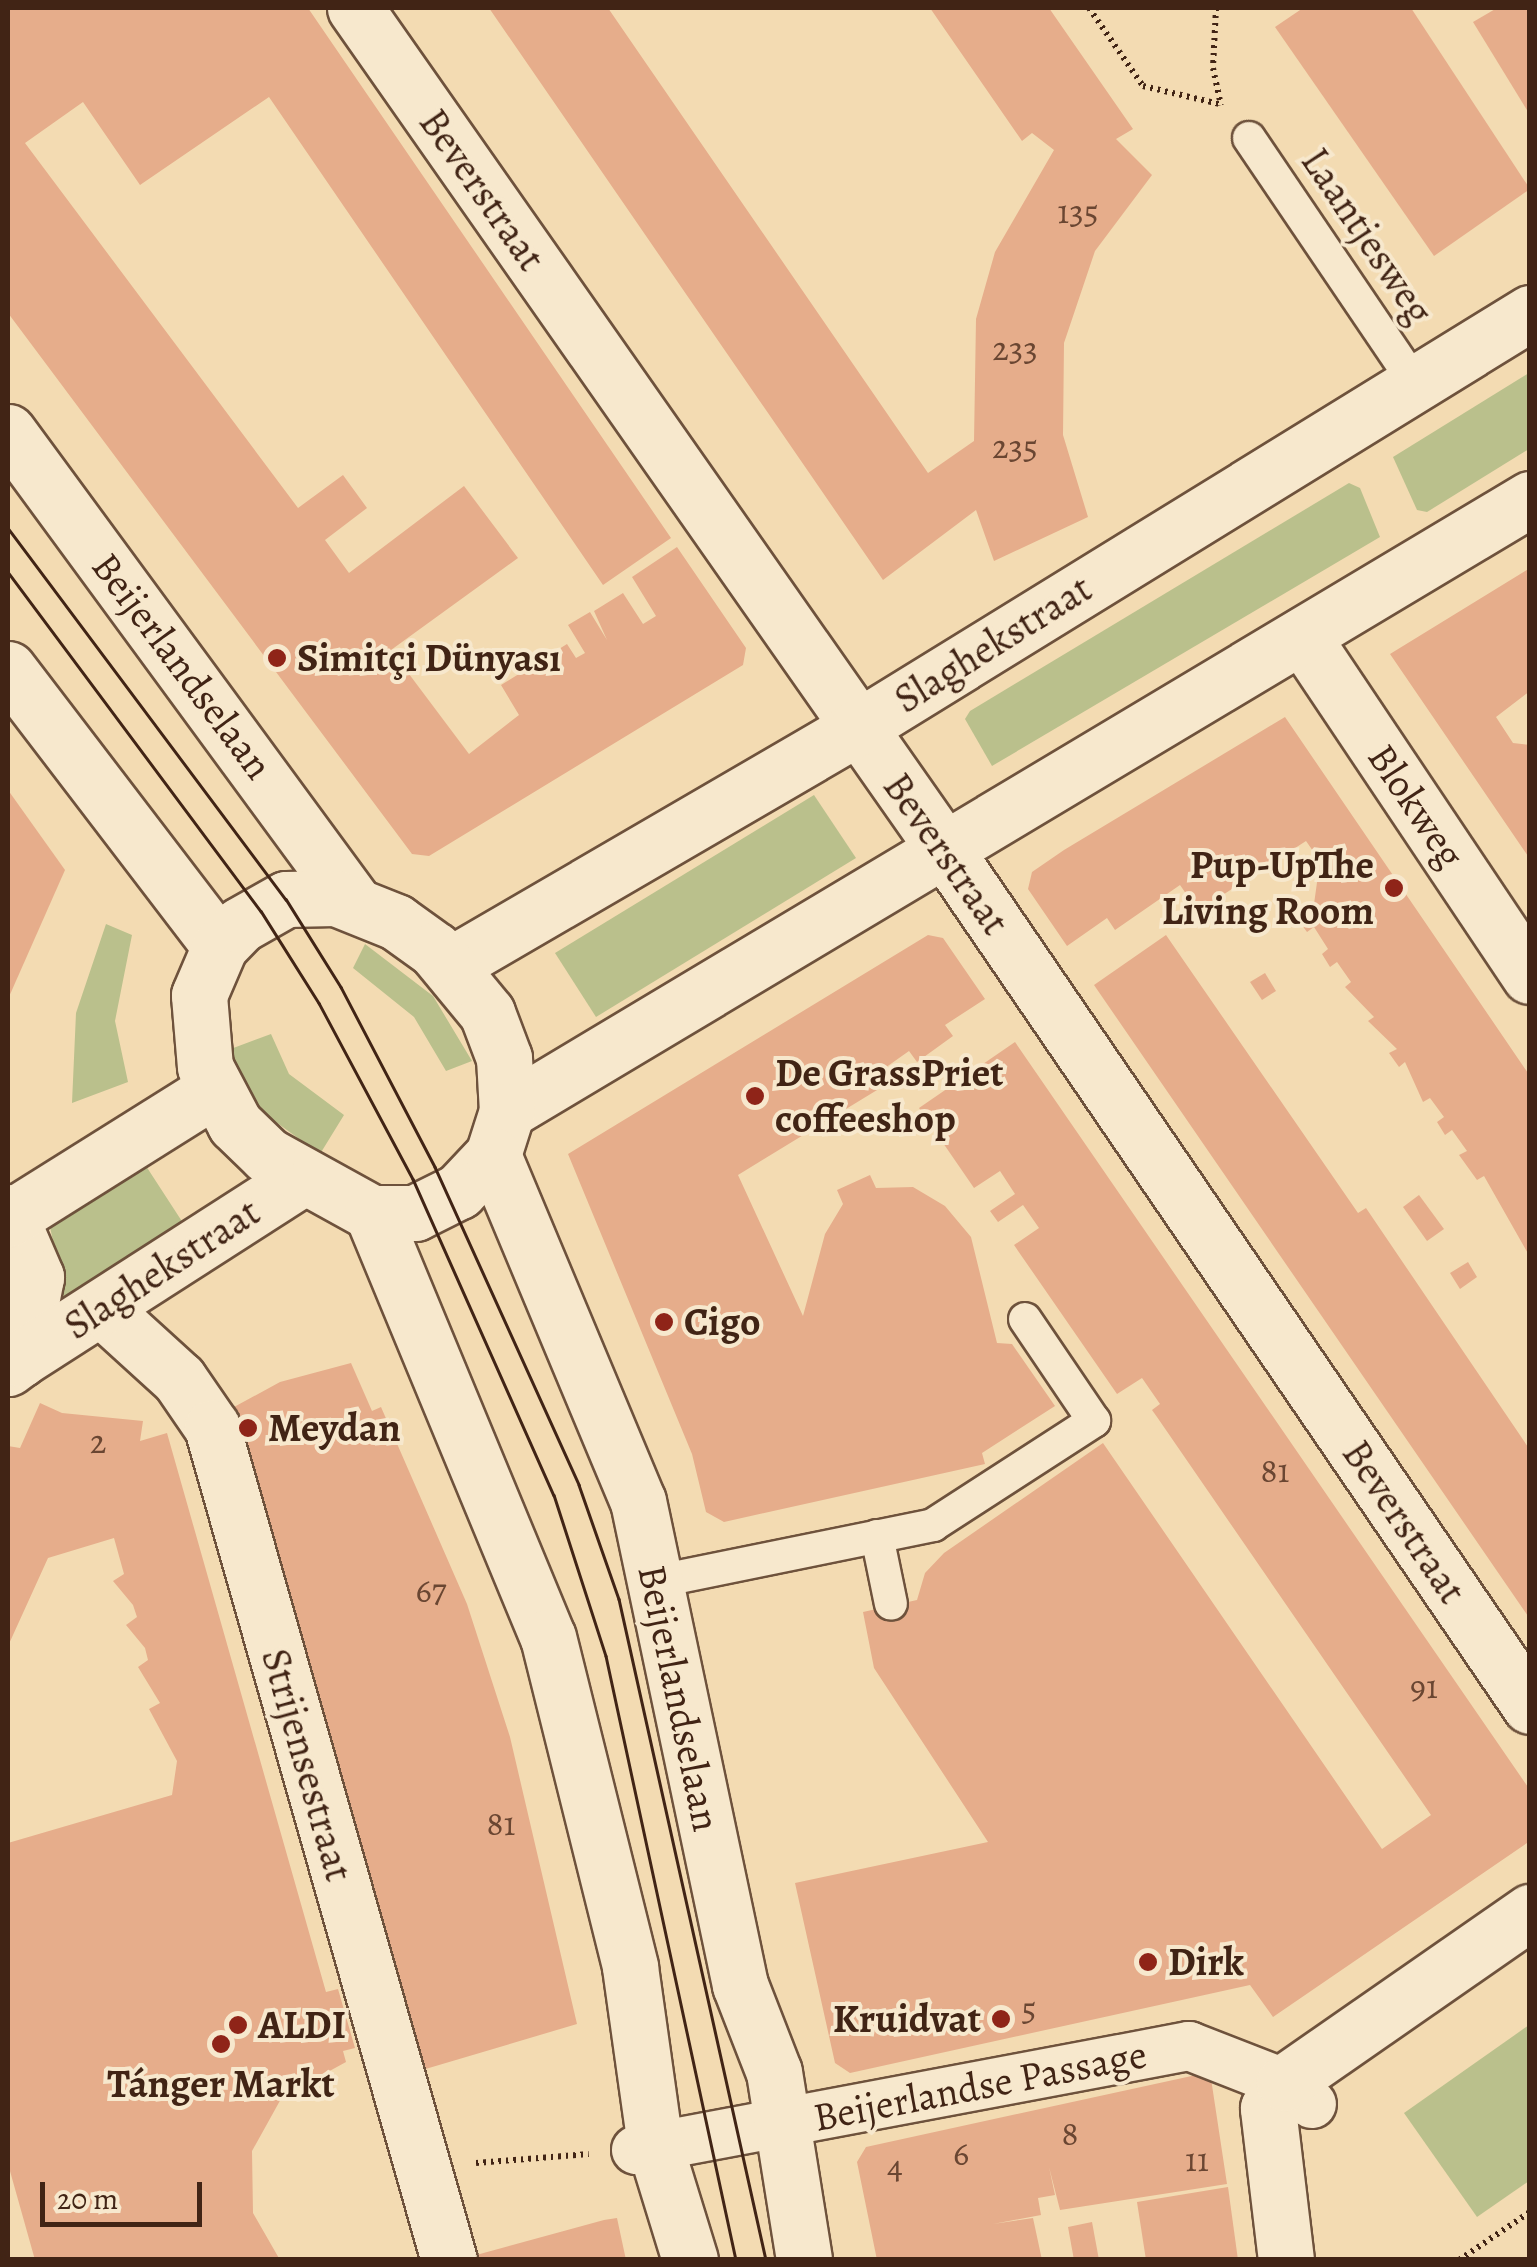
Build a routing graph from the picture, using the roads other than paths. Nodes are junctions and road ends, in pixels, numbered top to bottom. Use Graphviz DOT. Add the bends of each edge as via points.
graph roads {
  1 [pos="355,8"];
  2 [pos="1249,138"];
  3 [pos="1530,314"];
  4 [pos="1415,382"];
  5 [pos="8,432"];
  6 [pos="1530,498"];
  7 [pos="1302,636"];
  8 [pos="8,669"];
  9 [pos="857,728"];
  10 [pos="948,853"];
  11 [pos="354,903"];
  12 [pos="220,946"];
  13 [pos="450,965"];
  14 [pos="1530,976"];
  15 [pos="214,1090"];
  16 [pos="500,1133"];
  17 [pos="304,1177"];
  18 [pos="372,1213"];
  19 [pos="9,1216"];
  20 [pos="102,1309"];
  21 [pos="1025,1319"];
  22 [pos="14,1363"];
  23 [pos="877,1536"];
  24 [pos="654,1582"];
  25 [pos="891,1604"];
  26 [pos="1530,1706"];
  27 [pos="1530,1912"];
  28 [pos="1298,2093"];
  29 [pos="784,2122"];
  30 [pos="645,2148"];
  31 [pos="449,2260"];
  32 [pos="690,2260"];
  33 [pos="804,2260"];
  34 [pos="1286,2260"];
  1 -- 9 [label="street, Beverstraat"];
  2 -- 4 [label="lane, Laantjesweg"];
  3 -- 4 [label="street, Slaghekstraat"];
  4 -- 9 [label="street, Slaghekstraat"];
  5 -- 11 [label="street, Beijerlandselaan"];
  6 -- 7 [label="street"];
  7 -- 10 [label="street"];
  7 -- 14 [label="street, Blokweg"];
  8 -- 12 [label="street"];
  9 -- 10 [label="street, Beverstraat"];
  9 -- 13 [label="street, Slaghekstraat"];
  10 -- 16 [label="street"];
  10 -- 26 [label="street, Beverstraat"];
  11 -- 12 [label="street" via="286,899 240,925"];
  11 -- 13 [label="street" via="421,937"];
  12 -- 15 [label="street" via="204,975 198,1018"];
  13 -- 16 [label="street" via="497,1034"];
  15 -- 17 [label="street" via="247,1139"];
  15 -- 19 [label="street, Slaghekstraat"];
  16 -- 18 [label="street" via="468,1184 427,1208"];
  16 -- 24 [label="street, Beijerlandselaan" via="624,1452"];
  17 -- 18 [label="street"];
  17 -- 20 [label="street, Slaghekstraat"];
  18 -- 30 [label="street" via="548,1637 630,1967"];
  19 -- 22 [label="street, Slaghekstraat" via="36,1278"];
  20 -- 22 [label="street, Slaghekstraat"];
  20 -- 31 [label="street, Strijensestraat" via="179,1378 212,1426"];
  21 -- 23 [label="lane" via="1094,1420 933,1525"];
  23 -- 24 [label="lane"];
  23 -- 25 [label="lane"];
  24 -- 29 [label="street, Beijerlandselaan" via="740,1985"];
  27 -- 28 [label="street"];
  28 -- 29 [label="street, Beijerlandse Passage" via="1189,2046"];
  28 -- 34 [label="street" via="1268,2108"];
  29 -- 30 [label="street, Beijerlandse Passage"];
  29 -- 33 [label="street, Beijerlandselaan"];
  30 -- 32 [label="street"];
}
